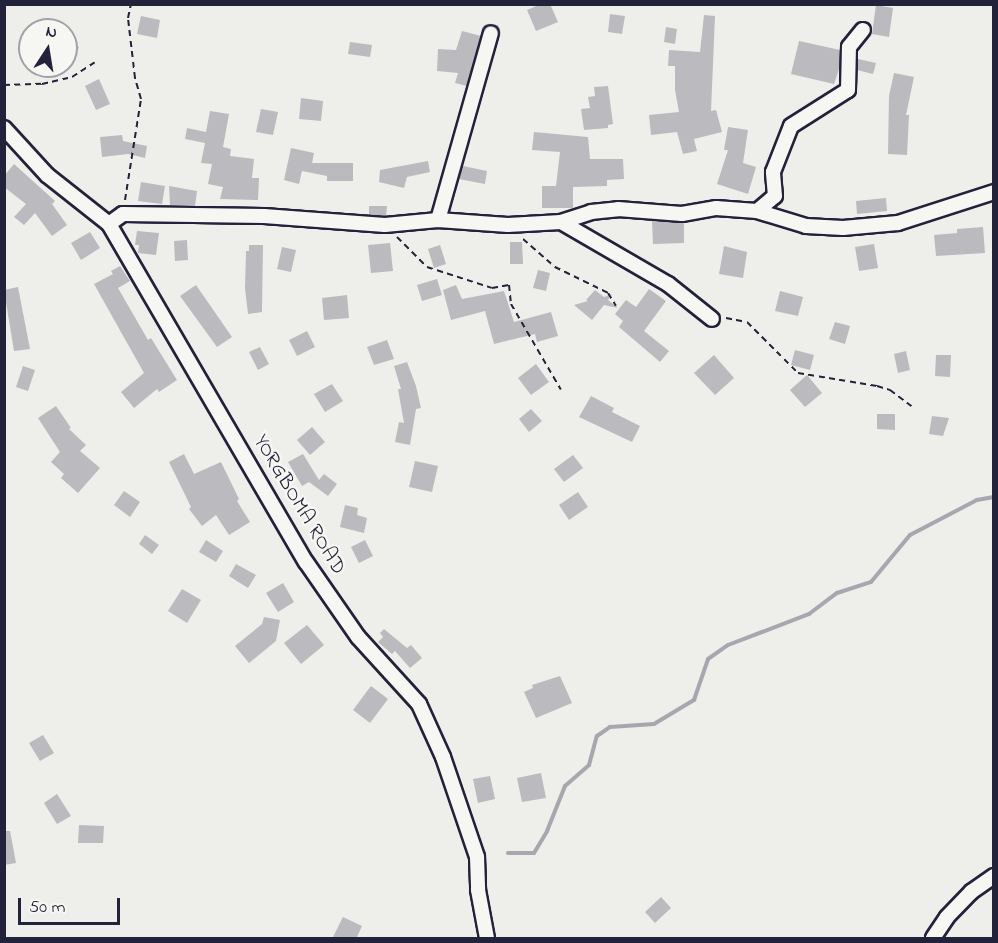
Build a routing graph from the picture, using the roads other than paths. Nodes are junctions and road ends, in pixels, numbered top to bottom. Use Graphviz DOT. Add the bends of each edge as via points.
graph roads {
  1 [pos="863,30"];
  2 [pos="491,33"];
  3 [pos="4,128"];
  4 [pos="993,192"];
  5 [pos="757,211"];
  6 [pos="438,220"];
  7 [pos="561,222"];
  8 [pos="109,224"];
  9 [pos="712,319"];
  10 [pos="993,876"];
  11 [pos="487,939"];
  12 [pos="933,939"];
  1 -- 5 [label="street" via="849,47 848,90 790,126 773,172 775,196"];
  2 -- 6 [label="street"];
  3 -- 8 [label="street, YORGBOMA ROAD" via="46,175"];
  4 -- 5 [label="street" via="898,224 806,226"];
  5 -- 7 [label="street" via="716,208 682,214 618,209 591,212"];
  6 -- 7 [label="street" via="508,225"];
  6 -- 8 [label="street" via="385,225 264,216 123,214"];
  7 -- 9 [label="street" via="668,284"];
  8 -- 11 [label="street, YORGBOMA ROAD" via="306,562 358,637 419,704 443,757 477,857 478,890"];
  10 -- 12 [label="street" via="971,892"];
}
